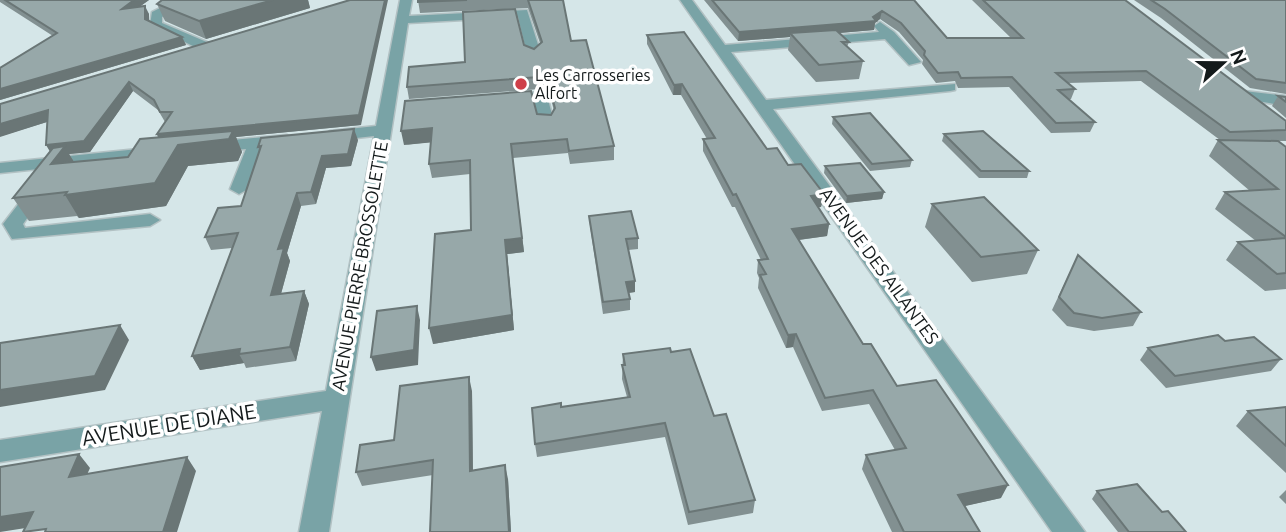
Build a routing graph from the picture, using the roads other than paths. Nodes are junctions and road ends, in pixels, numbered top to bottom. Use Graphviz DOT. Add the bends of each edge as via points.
graph roads {
  1 [pos="185,0"];
  2 [pos="686,0"];
  3 [pos="404,10"];
  4 [pos="722,49"];
  5 [pos="178,54"];
  6 [pos="534,54"];
  7 [pos="914,62"];
  8 [pos="950,87"];
  9 [pos="484,100"];
  10 [pos="1286,101"];
  11 [pos="763,105"];
  12 [pos="1265,112"];
  13 [pos="546,122"];
  14 [pos="384,130"];
  15 [pos="257,143"];
  16 [pos="59,162"];
  17 [pos="0,168"];
  18 [pos="239,189"];
  19 [pos="150,220"];
  20 [pos="337,400"];
  21 [pos="0,452"];
  22 [pos="314,532"];
  23 [pos="1070,532"];
  1 -- 5 [label="street" via="156,15 156,24 210,45"];
  2 -- 4 [label="street, AVENUE DES AILANTES"];
  3 -- 6 [label="street" via="523,13"];
  3 -- 14 [label="street, AVENUE PIERRE BROSSOLETTE" via="394,108"];
  4 -- 7 [label="street" via="885,31"];
  4 -- 11 [label="street, AVENUE DES AILANTES"];
  8 -- 11 [label="street"];
  9 -- 13 [label="street" via="540,96"];
  10 -- 12 [label="street" via="1239,91"];
  11 -- 23 [label="street, AVENUE DES AILANTES"];
  14 -- 15 [label="street"];
  14 -- 20 [label="street, AVENUE PIERRE BROSSOLETTE"];
  15 -- 16 [label="street"];
  15 -- 18 [label="street"];
  16 -- 17 [label="street"];
  16 -- 19 [label="street" via="13,224 19,235"];
  20 -- 21 [label="street, AVENUE DE DIANE"];
  20 -- 22 [label="street, AVENUE PIERRE BROSSOLETTE"];
}
